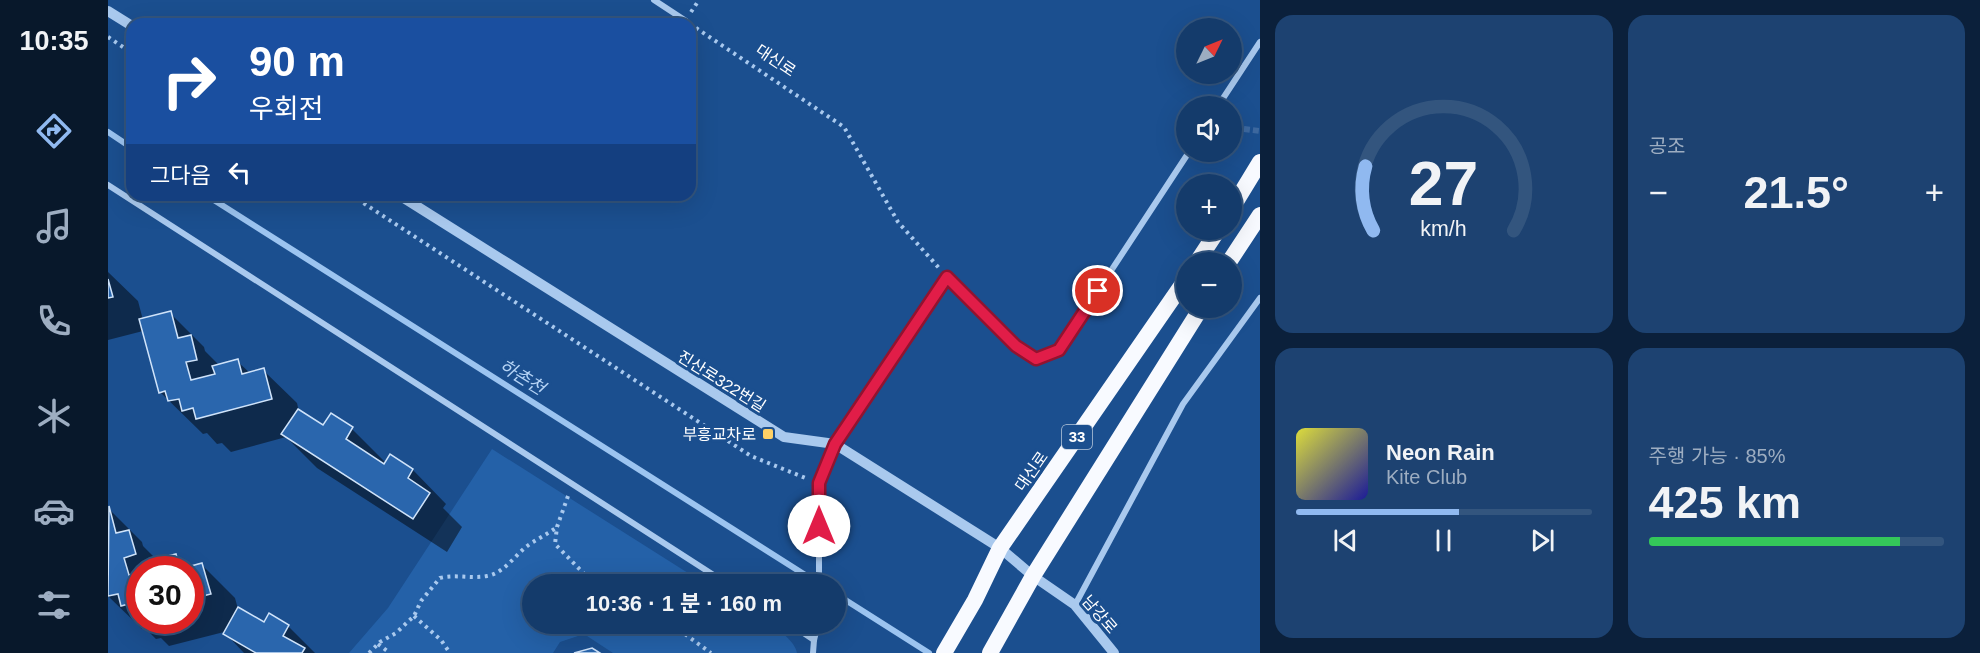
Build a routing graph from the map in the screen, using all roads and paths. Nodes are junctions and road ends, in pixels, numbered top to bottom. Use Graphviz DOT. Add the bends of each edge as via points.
graph roads {
  1 [pos="654,0"];
  2 [pos="108,11"];
  3 [pos="681,18"];
  4 [pos="126,22"];
  5 [pos="696,28"];
  6 [pos="108,37"];
  7 [pos="1260,42"];
  8 [pos="126,49"];
  9 [pos="1225,96"];
  10 [pos="1182,162"];
  11 [pos="1260,162"];
  12 [pos="108,185"];
  13 [pos="1242,192"];
  14 [pos="126,197"];
  15 [pos="133,201"];
  16 [pos="360,201"];
  17 [pos="409,201"];
  18 [pos="1260,215"];
  19 [pos="1236,252"];
  20 [pos="947,277"];
  21 [pos="1176,293"];
  22 [pos="1260,298"];
  23 [pos="1195,318"];
  24 [pos="835,444"];
  25 [pos="573,483"];
  26 [pos="819,483"];
  27 [pos="557,527"];
  28 [pos="1000,548"];
  29 [pos="584,574"];
  30 [pos="712,574"];
  31 [pos="819,574"];
  32 [pos="1033,576"];
  33 [pos="1075,605"];
  34 [pos="414,616"];
  35 [pos="685,634"];
  36 [pos="805,634"];
  37 [pos="816,634"];
  38 [pos="814,640"];
  39 [pos="378,644"];
  40 [pos="369,653"];
  41 [pos="390,653"];
  42 [pos="450,653"];
  43 [pos="711,653"];
  44 [pos="813,653"];
  45 [pos="944,653"];
  46 [pos="990,653"];
  47 [pos="1114,653"];
  1 -- 3 [label="street"];
  2 -- 4 [label="street"];
  5 -- 20 [label="path, 대신로" via="844,127 898,222"];
  6 -- 8 [label="path"];
  7 -- 9 [label="street"];
  10 -- 20 [label="street" via="1059,350 1036,359 1016,346"];
  11 -- 13 [label="highway"];
  12 -- 14 [label="street"];
  15 -- 25 [label="street"];
  16 -- 26 [label="path" via="751,456"];
  17 -- 24 [label="street, 진산로322번길" via="784,437"];
  18 -- 19 [label="highway"];
  20 -- 24 [label="lane"];
  21 -- 28 [label="highway, 대신로 / 33"];
  22 -- 33 [label="street" via="1183,404"];
  23 -- 32 [label="highway, 33"];
  24 -- 26 [label="street"];
  24 -- 28 [label="street, 진산로322번길"];
  25 -- 27 [label="path"];
  25 -- 30 [label="street"];
  26 -- 31 [label="street"];
  27 -- 29 [label="path" via="555,544"];
  27 -- 34 [label="path" via="490,576 440,578"];
  28 -- 32 [label="street, 진산로322번길"];
  28 -- 45 [label="highway, 대신로 / 33"];
  32 -- 33 [label="street, 남강로"];
  32 -- 46 [label="highway, 33"];
  33 -- 47 [label="street, 남강로"];
  34 -- 39 [label="path"];
  34 -- 42 [label="path"];
  35 -- 43 [label="path"];
  36 -- 38 [label="street"];
  37 -- 38 [label="street"];
  38 -- 44 [label="street"];
  39 -- 40 [label="path"];
  39 -- 41 [label="path"];
}
